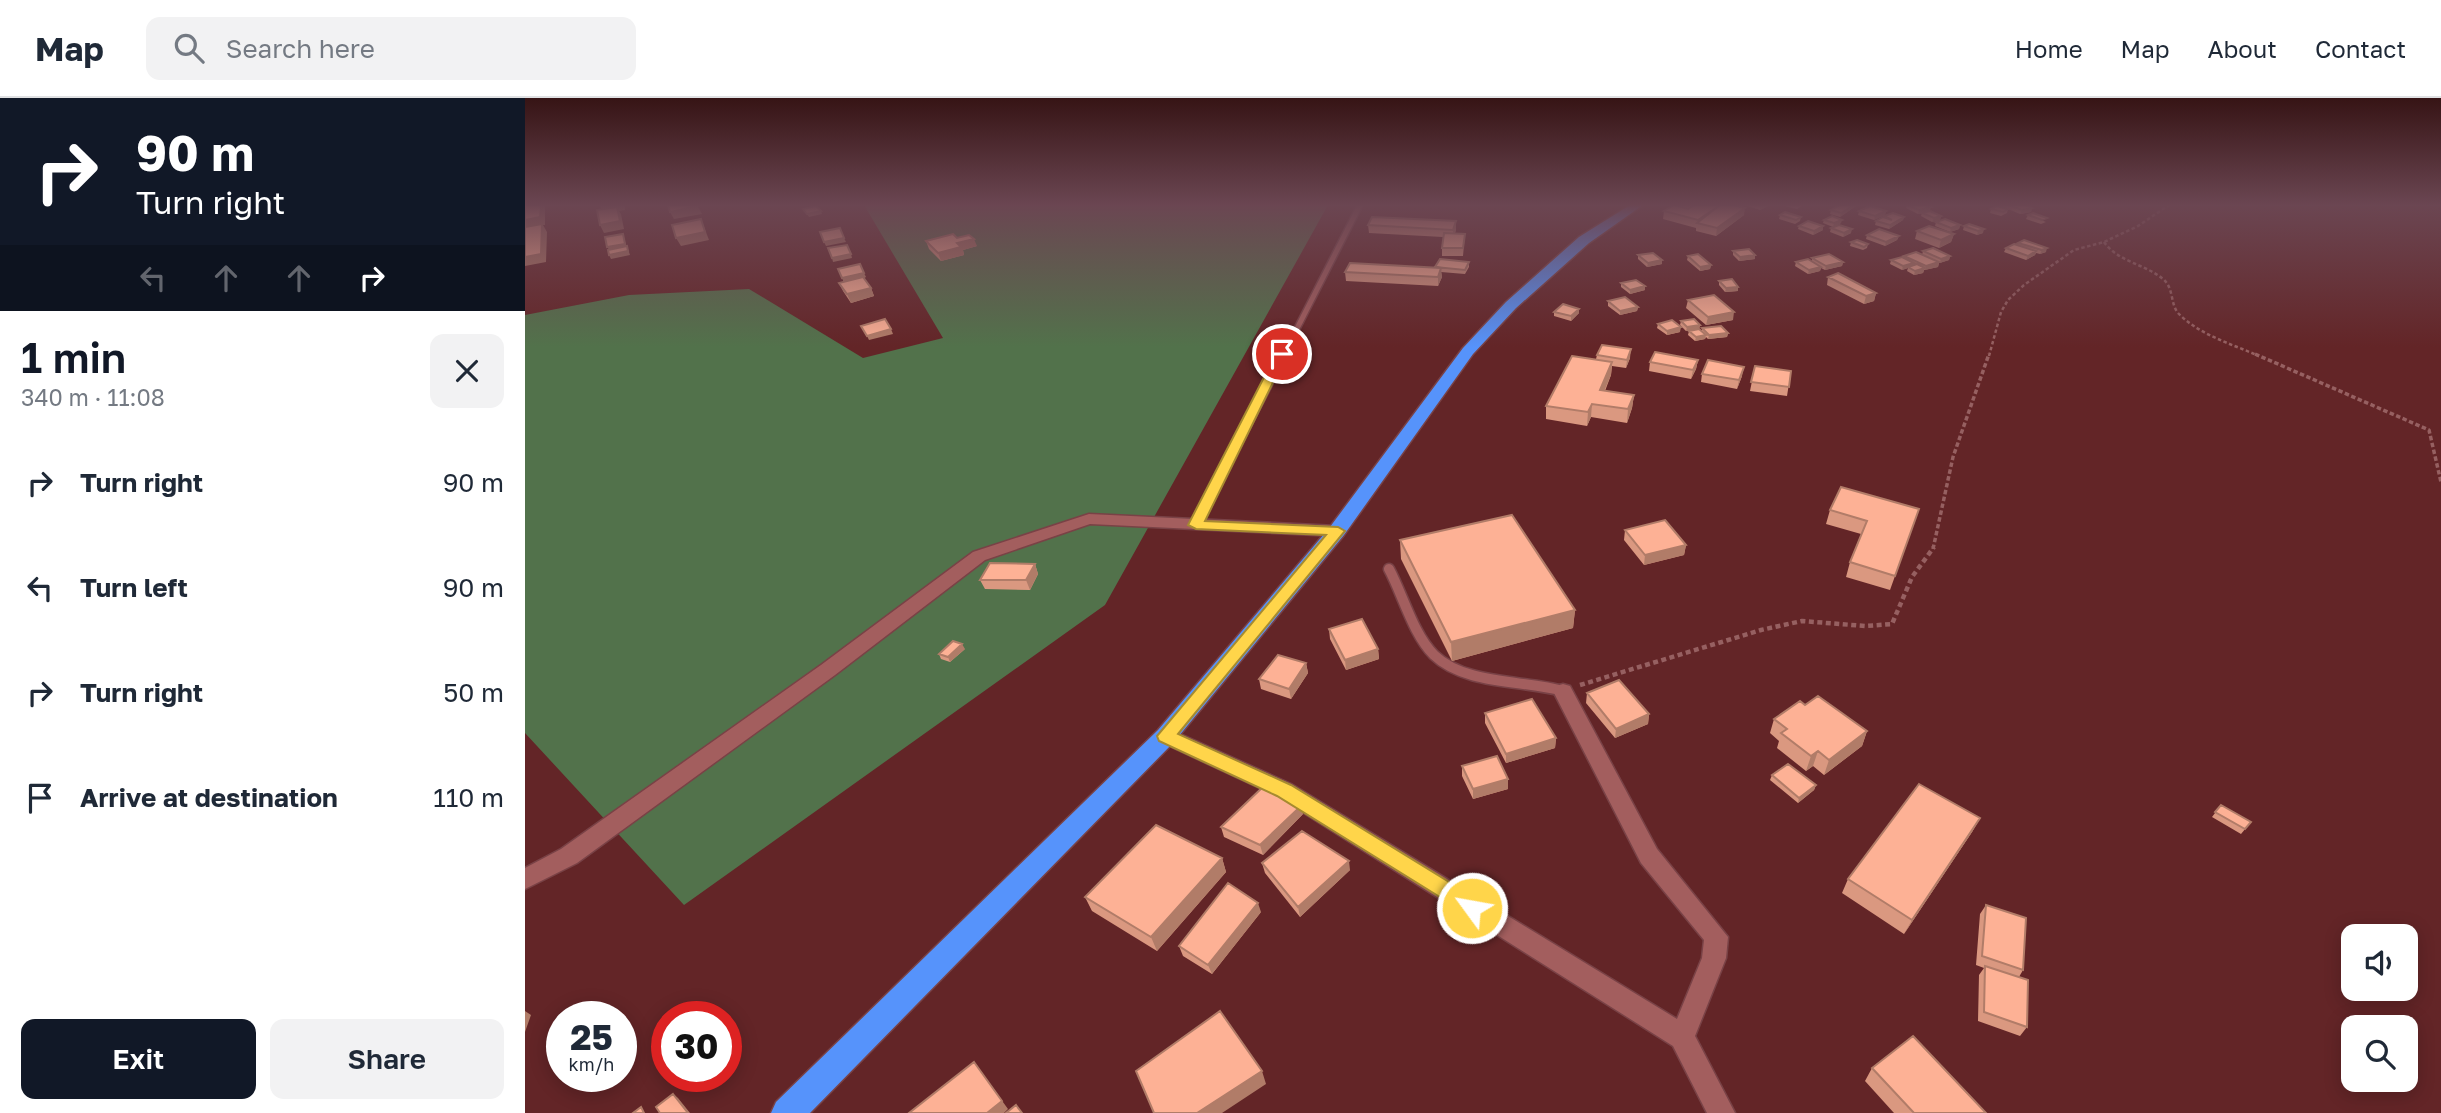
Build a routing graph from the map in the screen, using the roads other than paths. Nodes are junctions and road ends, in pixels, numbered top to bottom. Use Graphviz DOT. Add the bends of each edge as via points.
graph roads {
  1 [pos="1336,252"];
  2 [pos="1568,252"];
  3 [pos="1196,525"];
  4 [pos="1338,531"];
  5 [pos="1389,569"];
  6 [pos="1563,691"];
  7 [pos="1166,736"];
  8 [pos="525,878"];
  9 [pos="1682,1037"];
  10 [pos="787,1113"];
  11 [pos="1721,1113"];
  1 -- 3 [label="lane"];
  2 -- 4 [label="highway" via="1476,341"];
  3 -- 4 [label="street"];
  3 -- 8 [label="street" via="1090,519 979,555 569,856"];
  4 -- 7 [label="highway"];
  5 -- 6 [label="lane" via="1433,655 1450,666 1540,682"];
  6 -- 9 [label="street" via="1649,856 1716,937 1714,958"];
  7 -- 9 [label="street" via="1284,790"];
  7 -- 10 [label="highway"];
  9 -- 11 [label="street"];
}
